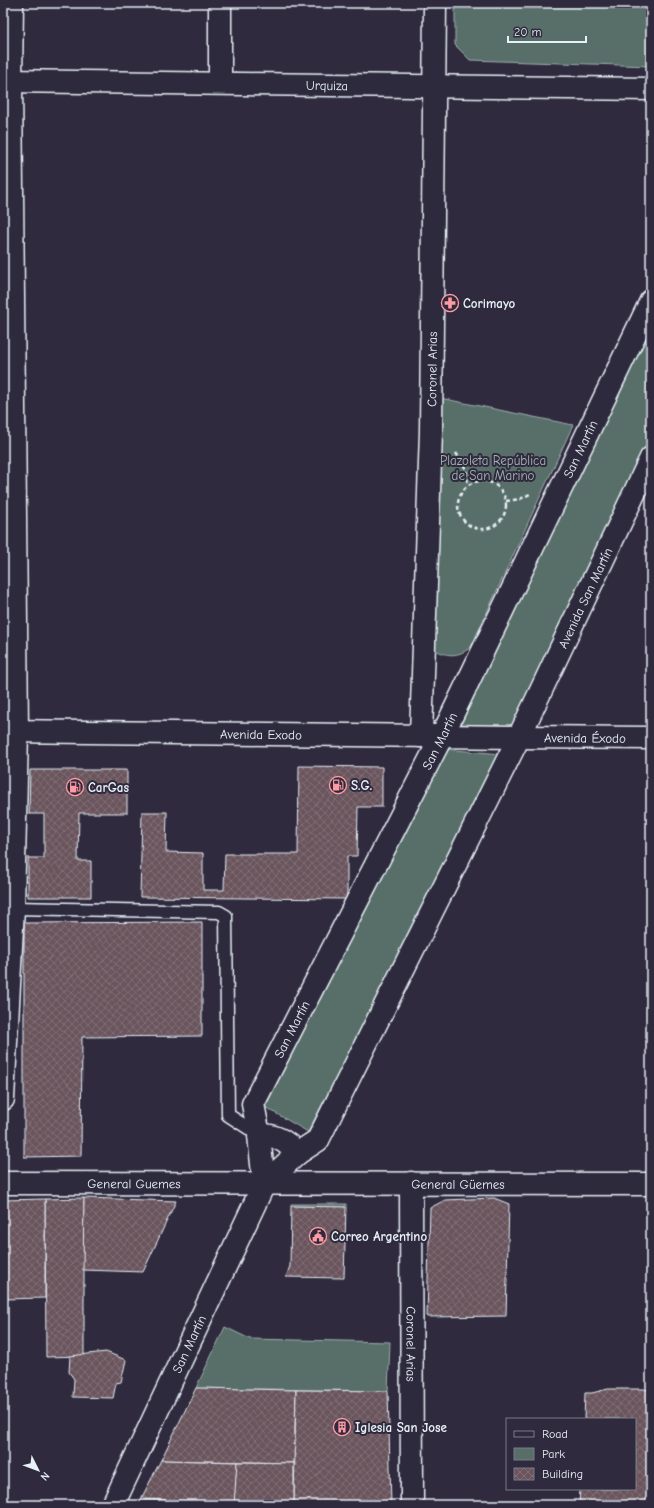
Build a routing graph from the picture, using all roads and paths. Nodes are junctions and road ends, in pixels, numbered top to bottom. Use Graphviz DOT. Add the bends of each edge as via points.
graph roads {
  1 [pos="12,3"];
  2 [pos="220,3"];
  3 [pos="435,3"];
  4 [pos="7,81"];
  5 [pos="220,83"];
  6 [pos="434,86"];
  7 [pos="651,89"];
  8 [pos="651,301"];
  9 [pos="651,458"];
  10 [pos="535,491"];
  11 [pos="506,501"];
  12 [pos="10,731"];
  13 [pos="431,736"];
  14 [pos="519,737"];
  15 [pos="651,738"];
  16 [pos="13,908"];
  17 [pos="3,1099"];
  18 [pos="259,1135"];
  19 [pos="298,1153"];
  20 [pos="3,1182"];
  21 [pos="411,1183"];
  22 [pos="264,1184"];
  23 [pos="651,1184"];
  24 [pos="114,1505"];
  25 [pos="412,1505"];
  1 -- 4 [label="street"];
  2 -- 5 [label="street"];
  3 -- 6 [label="street, Coronel Arias"];
  4 -- 5 [label="street, Urquiza"];
  4 -- 12 [label="street"];
  5 -- 6 [label="street, Urquiza"];
  6 -- 7 [label="street, Urquiza"];
  6 -- 13 [label="street, Coronel Arias"];
  8 -- 13 [label="street, San Martín"];
  9 -- 14 [label="street, Avenida San Martín"];
  10 -- 11 [label="path" via="520,499"];
  11 -- 11 [label="path" via="504,494 492,483 476,482 462,491 458,506 459,514 469,526 484,529 499,523 506,510"];
  12 -- 13 [label="street, Avenida Exodo"];
  12 -- 16 [label="street"];
  13 -- 14 [label="street, Avenida Exodo"];
  13 -- 18 [label="street, San Martín" via="253,1104"];
  14 -- 15 [label="street, Avenida Éxodo"];
  14 -- 19 [label="street, San Martín" via="318,1140"];
  16 -- 17 [label="street"];
  16 -- 18 [label="lane" via="219,912 226,916 228,1115"];
  18 -- 19 [label="street" via="271,1134"];
  18 -- 22 [label="street, San Martín"];
  19 -- 22 [label="street, San Martín"];
  20 -- 22 [label="street, General Guemes"];
  21 -- 22 [label="street, General Güemes"];
  21 -- 23 [label="street, General Güemes"];
  21 -- 25 [label="street, Coronel Arias"];
  22 -- 24 [label="street, San Martín"];
}
